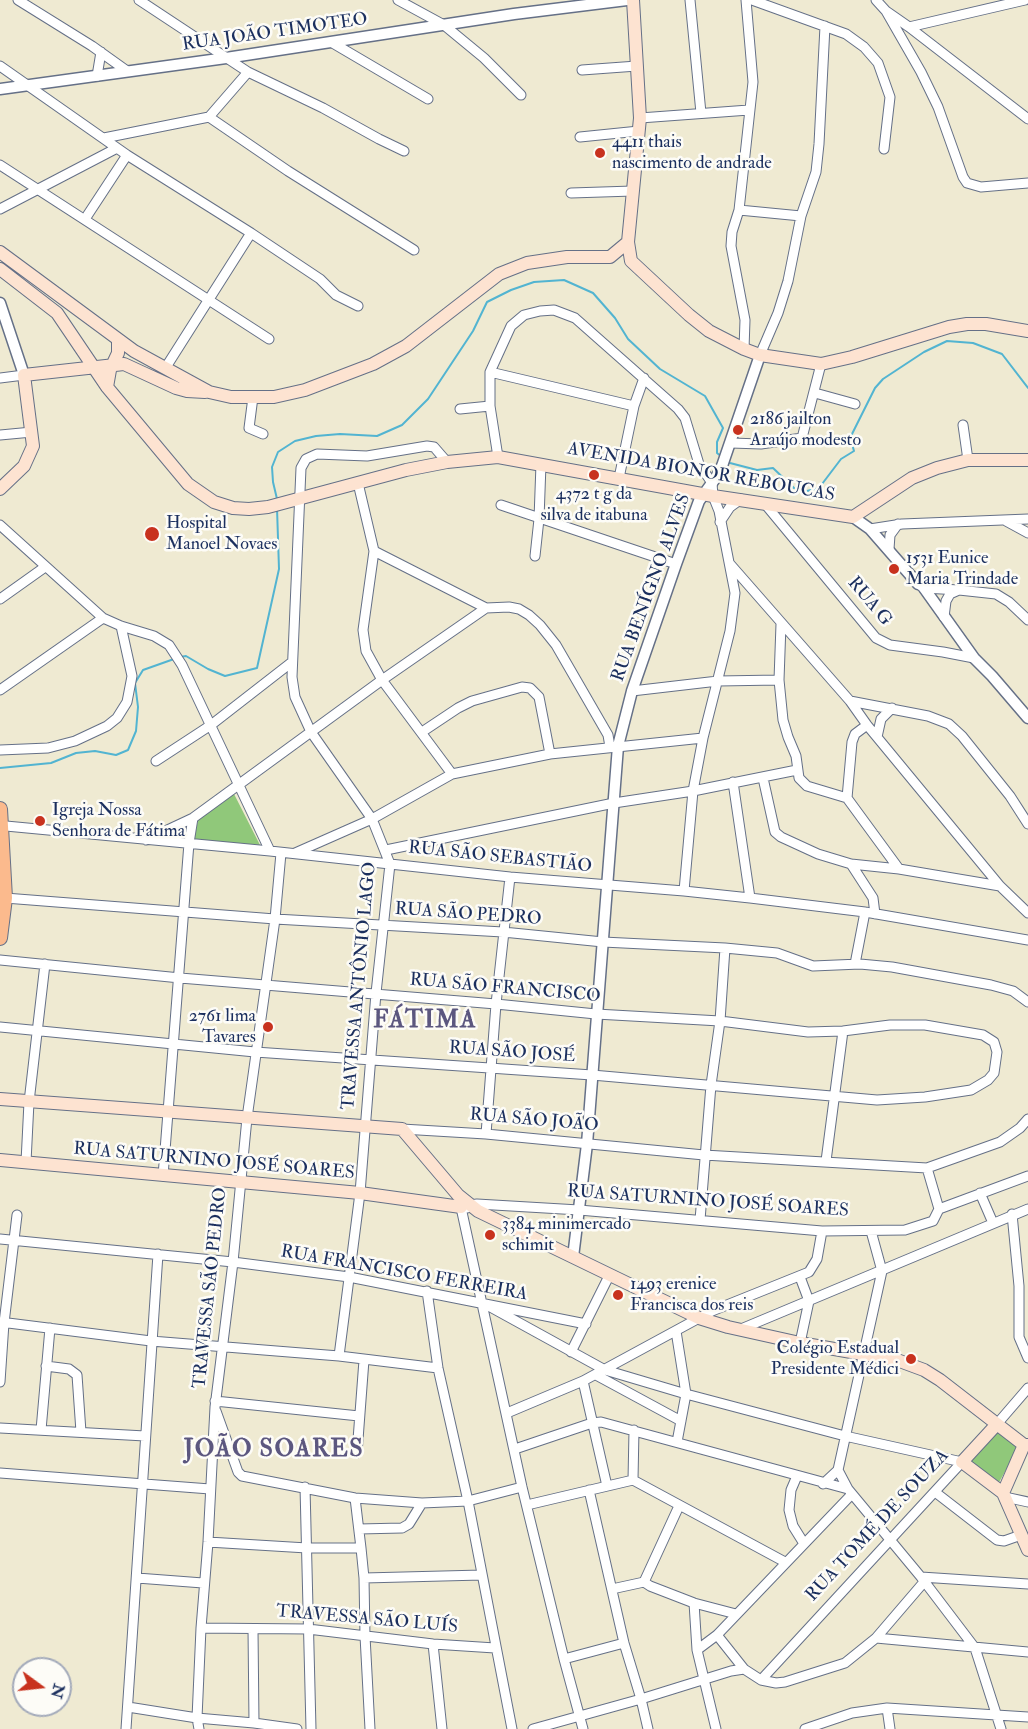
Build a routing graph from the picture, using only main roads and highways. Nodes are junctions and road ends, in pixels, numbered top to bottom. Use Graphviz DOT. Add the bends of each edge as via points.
graph roads {
  1 [pos="633,0"];
  2 [pos="0,252"];
  3 [pos="630,252"];
  4 [pos="610,256"];
  5 [pos="0,269"];
  6 [pos="1028,331"];
  7 [pos="118,340"];
  8 [pos="113,366"];
  9 [pos="94,369"];
  10 [pos="107,387"];
  11 [pos="210,392"];
  12 [pos="1028,460"];
  13 [pos="0,489"];
  14 [pos="2,823"];
  15 [pos="0,938"];
  16 [pos="0,1099"];
  17 [pos="0,1160"];
  18 [pos="467,1205"];
  19 [pos="997,1424"];
  20 [pos="1026,1445"];
  21 [pos="1004,1495"];
  22 [pos="1028,1550"];
  1 -- 3 [label="main road" via="639,124"];
  2 -- 7 [label="main road"];
  3 -- 4 [label="main road"];
  3 -- 4 [label="main road"];
  3 -- 6 [label="main road" via="710,331 760,355 821,364 967,324"];
  4 -- 11 [label="main road" via="527,263 499,274 406,346 374,364 304,390 253,397"];
  5 -- 9 [label="main road" via="57,313"];
  7 -- 8 [label="main road"];
  7 -- 11 [label="main road"];
  8 -- 9 [label="main road"];
  8 -- 10 [label="main road"];
  8 -- 11 [label="main road" via="124,364 187,391"];
  9 -- 10 [label="main road"];
  9 -- 13 [label="main road" via="24,375 33,446 17,474"];
  10 -- 12 [label="main road, AVENIDA BIONOR REBOUCAS" via="188,484 225,506 249,509 406,470 498,458 853,518 912,478 937,468 968,460"];
  14 -- 15 [label="main road" via="5,898"];
  16 -- 18 [label="main road, RUA SÃO JOÃO" via="402,1129"];
  17 -- 18 [label="main road, RUA SATURNINO JOSÉ SOARES"];
  18 -- 19 [label="main road" via="699,1318 800,1343 897,1360 924,1370"];
  19 -- 20 [label="main road"];
  19 -- 21 [label="main road, RUA TOMÉ DE SOUZA" via="962,1462"];
  20 -- 21 [label="main road"];
  21 -- 22 [label="main road"];
}
